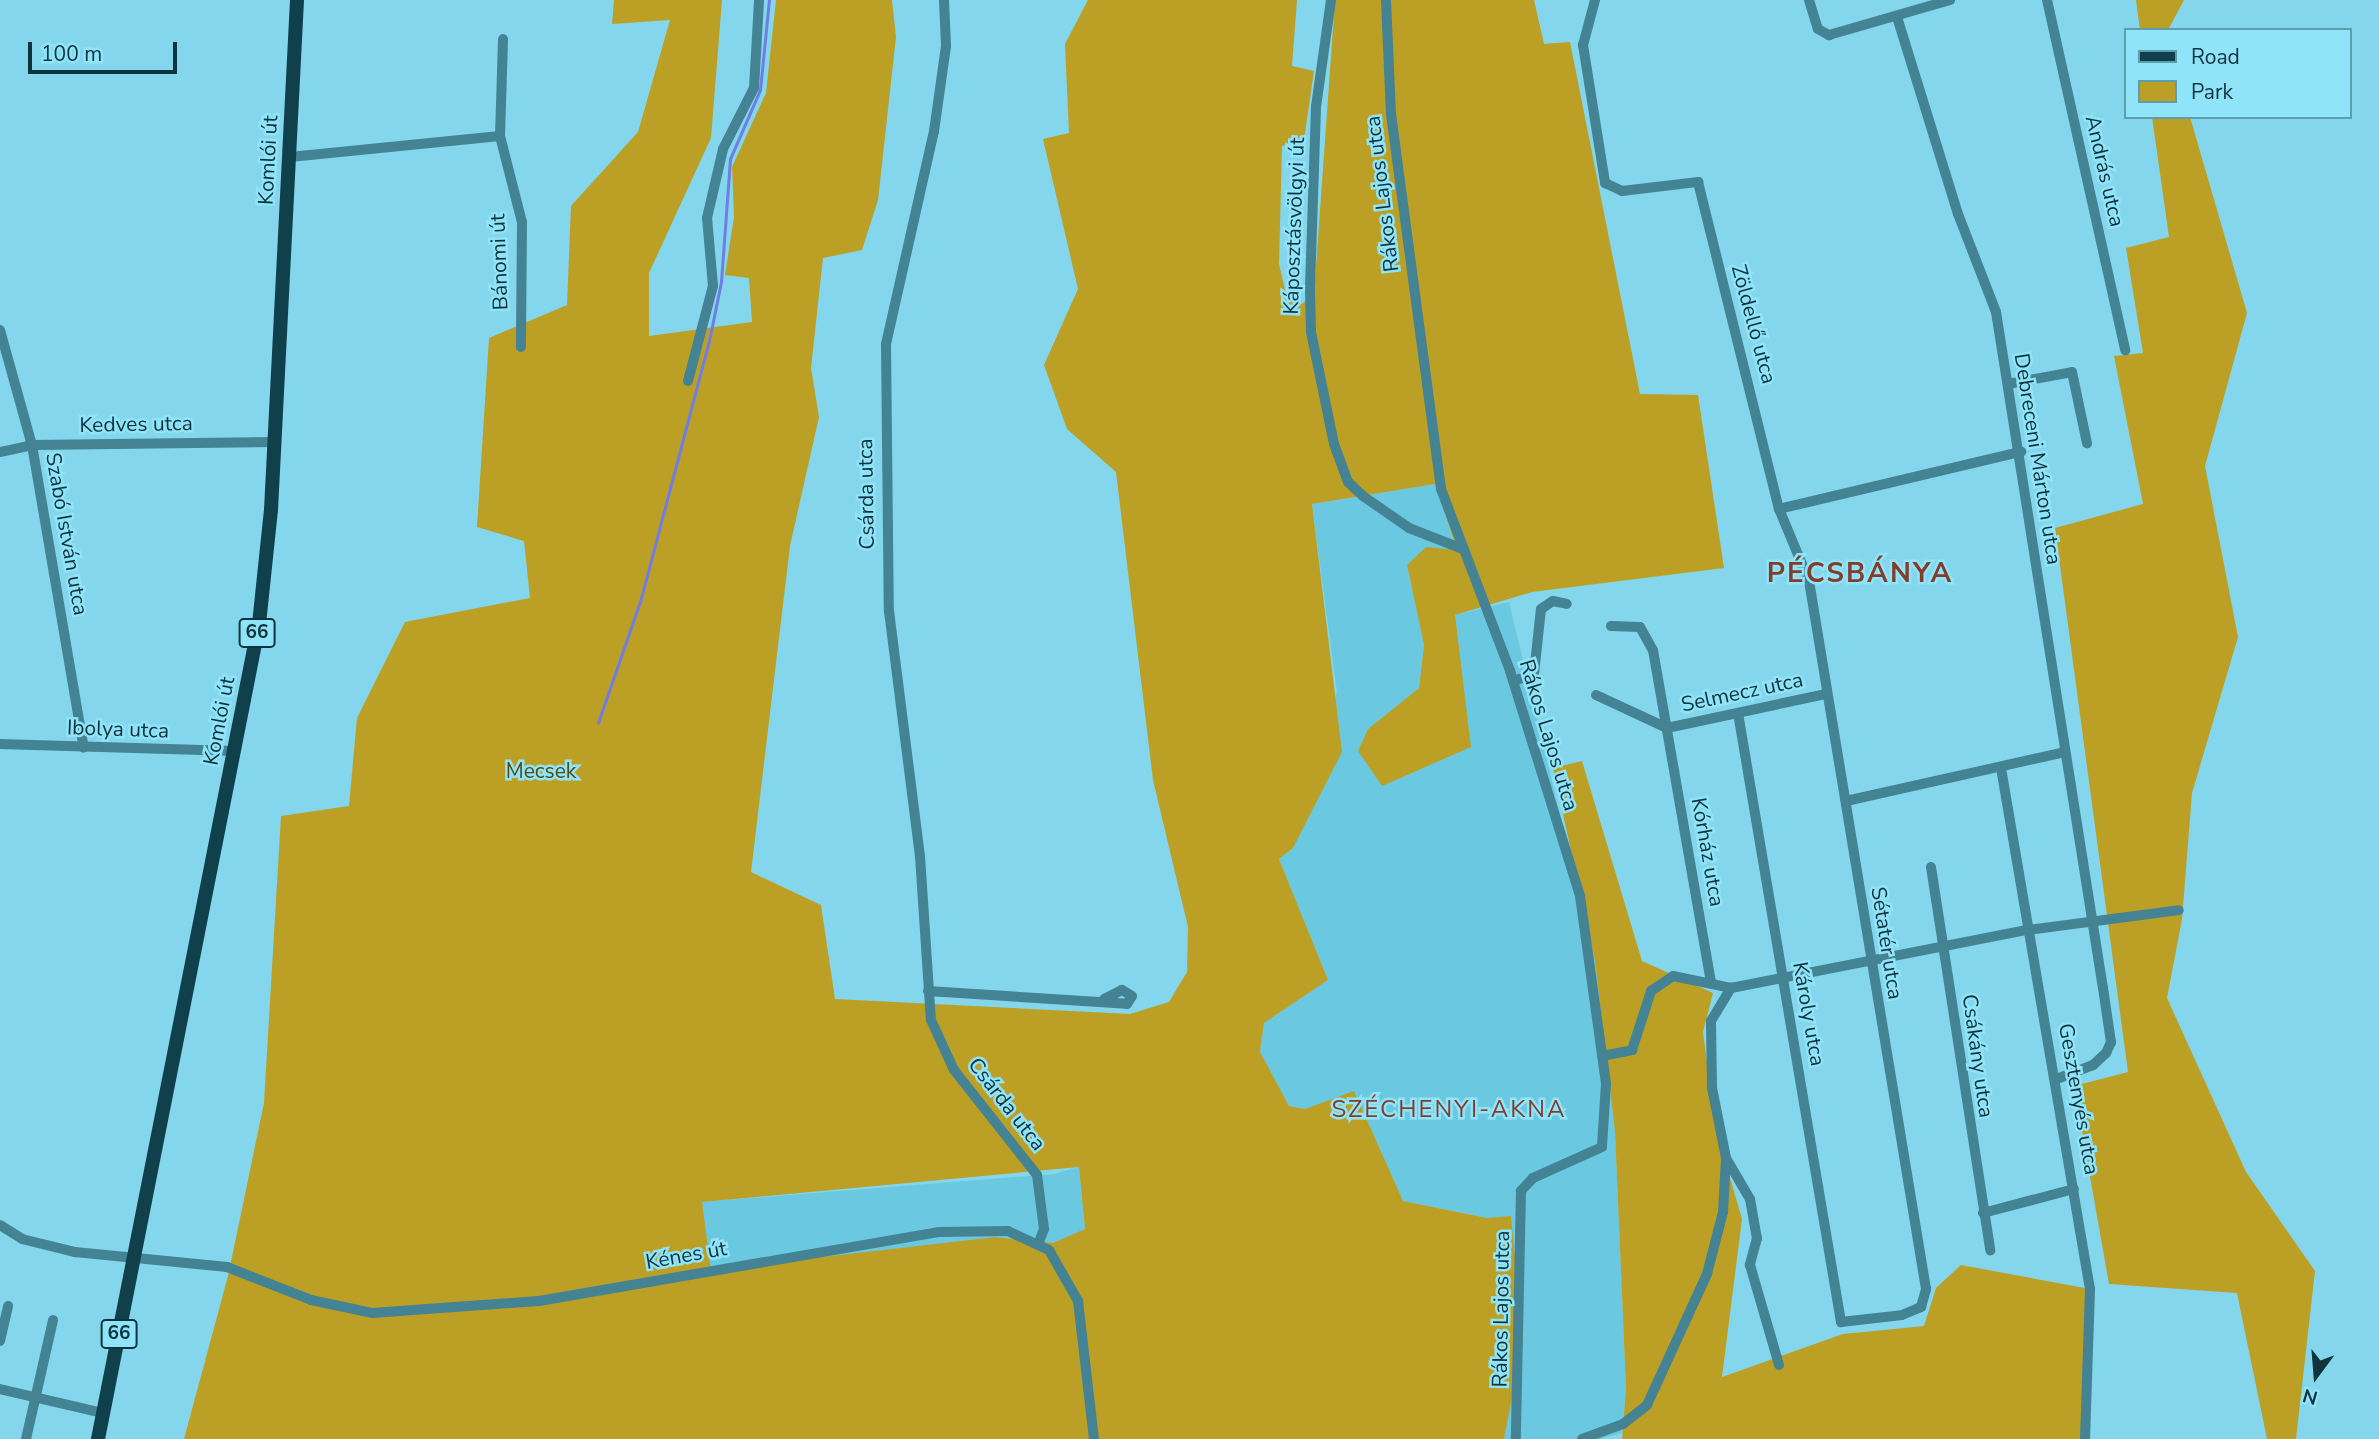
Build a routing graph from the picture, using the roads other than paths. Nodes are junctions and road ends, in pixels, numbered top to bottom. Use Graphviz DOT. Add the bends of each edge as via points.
graph roads {
  1 [pos="298,0"];
  2 [pos="759,0"];
  3 [pos="944,0"];
  4 [pos="1331,0"];
  5 [pos="1386,0"];
  6 [pos="1595,0"];
  7 [pos="1809,0"];
  8 [pos="1950,0"];
  9 [pos="2047,0"];
  10 [pos="1897,17"];
  11 [pos="503,39"];
  12 [pos="500,135"];
  13 [pos="290,157"];
  14 [pos="0,330"];
  15 [pos="521,347"];
  16 [pos="2125,350"];
  17 [pos="688,381"];
  18 [pos="2008,384"];
  19 [pos="275,442"];
  20 [pos="2087,443"];
  21 [pos="32,445"];
  22 [pos="0,452"];
  23 [pos="2021,452"];
  24 [pos="1779,509"];
  25 [pos="1463,549"];
  26 [pos="1567,604"];
  27 [pos="1611,626"];
  28 [pos="1513,681"];
  29 [pos="1826,694"];
  30 [pos="1596,695"];
  31 [pos="1738,713"];
  32 [pos="1667,728"];
  33 [pos="0,744"];
  34 [pos="84,748"];
  35 [pos="235,751"];
  36 [pos="2065,752"];
  37 [pos="2001,768"];
  38 [pos="1846,801"];
  39 [pos="1931,867"];
  40 [pos="2179,910"];
  41 [pos="2091,919"];
  42 [pos="2028,930"];
  43 [pos="1943,945"];
  44 [pos="1868,959"];
  45 [pos="1783,976"];
  46 [pos="1710,982"];
  47 [pos="1731,988"];
  48 [pos="928,991"];
  49 [pos="1104,999"];
  50 [pos="1602,1056"];
  51 [pos="2057,1079"];
  52 [pos="1726,1158"];
  53 [pos="2074,1189"];
  54 [pos="1983,1213"];
  55 [pos="0,1225"];
  56 [pos="1039,1242"];
  57 [pos="1990,1250"];
  58 [pos="135,1255"];
  59 [pos="8,1307"];
  60 [pos="53,1320"];
  61 [pos="1841,1322"];
  62 [pos="0,1341"];
  63 [pos="1780,1365"];
  64 [pos="0,1389"];
  65 [pos="35,1399"];
  66 [pos="103,1413"];
  67 [pos="26,1439"];
  68 [pos="98,1439"];
  69 [pos="1094,1439"];
  70 [pos="1516,1439"];
  71 [pos="1582,1439"];
  72 [pos="2085,1439"];
  1 -- 13 [label="main road, Komlói út / 66"];
  2 -- 17 [label="street" via="754,88 723,149 707,218 713,286"];
  3 -- 48 [label="street, Csárda utca" via="946,46 934,131 890,318 884,386 889,611 920,856"];
  4 -- 25 [label="street, Káposztásvölgyi út" via="1316,107 1310,290 1311,332 1334,444 1348,482 1363,496 1409,528"];
  5 -- 25 [label="street, Rákos Lajos utca" via="1391,114 1435,450"];
  6 -- 24 [label="street, Zöldellő utca" via="1583,45 1605,183 1622,191 1698,183"];
  7 -- 10 [label="street" via="1818,29 1829,35"];
  8 -- 10 [label="street"];
  9 -- 16 [label="street, András utca"];
  10 -- 18 [label="street, Debreceni Márton utca" via="1958,214 1996,312"];
  11 -- 12 [label="street, Bánomi út"];
  12 -- 13 [label="street"];
  12 -- 15 [label="street, Bánomi út" via="522,222"];
  13 -- 19 [label="main road, Komlói út / 66"];
  14 -- 21 [label="street, Szabó István utca"];
  18 -- 20 [label="street" via="2072,372"];
  18 -- 23 [label="street, Debreceni Márton utca"];
  19 -- 21 [label="street, Kedves utca"];
  19 -- 35 [label="main road, Komlói út / 66" via="259,624"];
  21 -- 22 [label="street, Kedves utca"];
  21 -- 34 [label="street, Szabó István utca"];
  23 -- 24 [label="street"];
  23 -- 36 [label="street, Debreceni Márton utca"];
  24 -- 29 [label="street, Sétatér utca" via="1809,581"];
  25 -- 28 [label="street, Rákos Lajos utca"];
  26 -- 28 [label="street" via="1553,601 1541,609 1534,674"];
  27 -- 32 [label="street, Selmecz utca" via="1640,627 1647,634"];
  28 -- 50 [label="street, Rákos Lajos utca" via="1580,896"];
  29 -- 31 [label="street, Selmecz utca"];
  29 -- 38 [label="street, Sétatér utca"];
  30 -- 32 [label="street, Selmecz utca"];
  31 -- 32 [label="street, Selmecz utca"];
  31 -- 45 [label="street, Károly utca"];
  32 -- 46 [label="street, Kórház utca"];
  33 -- 34 [label="street, Ibolya utca"];
  34 -- 35 [label="street, Ibolya utca"];
  35 -- 58 [label="main road, Komlói út / 66"];
  36 -- 37 [label="street"];
  36 -- 41 [label="street, Debreceni Márton utca"];
  37 -- 38 [label="street"];
  37 -- 42 [label="street, Gesztenyés utca"];
  38 -- 44 [label="street, Sétatér utca"];
  39 -- 43 [label="street, Csákány utca"];
  40 -- 41 [label="street"];
  41 -- 42 [label="street"];
  41 -- 51 [label="street, Debreceni Márton utca" via="2111,1042 2093,1065"];
  42 -- 43 [label="street"];
  42 -- 51 [label="street, Gesztenyés utca"];
  43 -- 44 [label="street"];
  43 -- 54 [label="street, Csákány utca"];
  44 -- 45 [label="street"];
  44 -- 61 [label="street, Sétatér utca" via="1926,1298 1902,1315"];
  45 -- 47 [label="street"];
  45 -- 61 [label="street, Károly utca"];
  46 -- 47 [label="street"];
  46 -- 50 [label="street" via="1683,975 1662,982 1646,1002 1632,1050"];
  47 -- 52 [label="street" via="1711,1021 1709,1049"];
  48 -- 49 [label="street" via="1019,1001"];
  48 -- 56 [label="street, Csárda utca" via="931,1020 954,1070 1037,1175 1044,1230"];
  50 -- 70 [label="street, Rákos Lajos utca" via="1602,1147 1533,1178 1521,1191"];
  51 -- 53 [label="street, Gesztenyés utca"];
  52 -- 63 [label="street" via="1750,1199 1757,1238 1750,1265"];
  52 -- 71 [label="street" via="1723,1212 1706,1274 1647,1405 1623,1424"];
  53 -- 54 [label="street"];
  53 -- 72 [label="street, Gesztenyés utca" via="2090,1289"];
  54 -- 57 [label="street, Csákány utca"];
  55 -- 58 [label="street, Kénes út" via="44,1246"];
  56 -- 58 [label="street, Kénes út" via="1008,1231 939,1232 539,1301 372,1313 311,1300 227,1267"];
  56 -- 69 [label="street" via="1078,1301"];
  58 -- 66 [label="main road, Komlói út / 66"];
  59 -- 62 [label="street"];
  60 -- 65 [label="street"];
  64 -- 65 [label="street"];
  65 -- 66 [label="street"];
  65 -- 67 [label="street"];
  66 -- 68 [label="main road, Komlói út / 66"];
}
